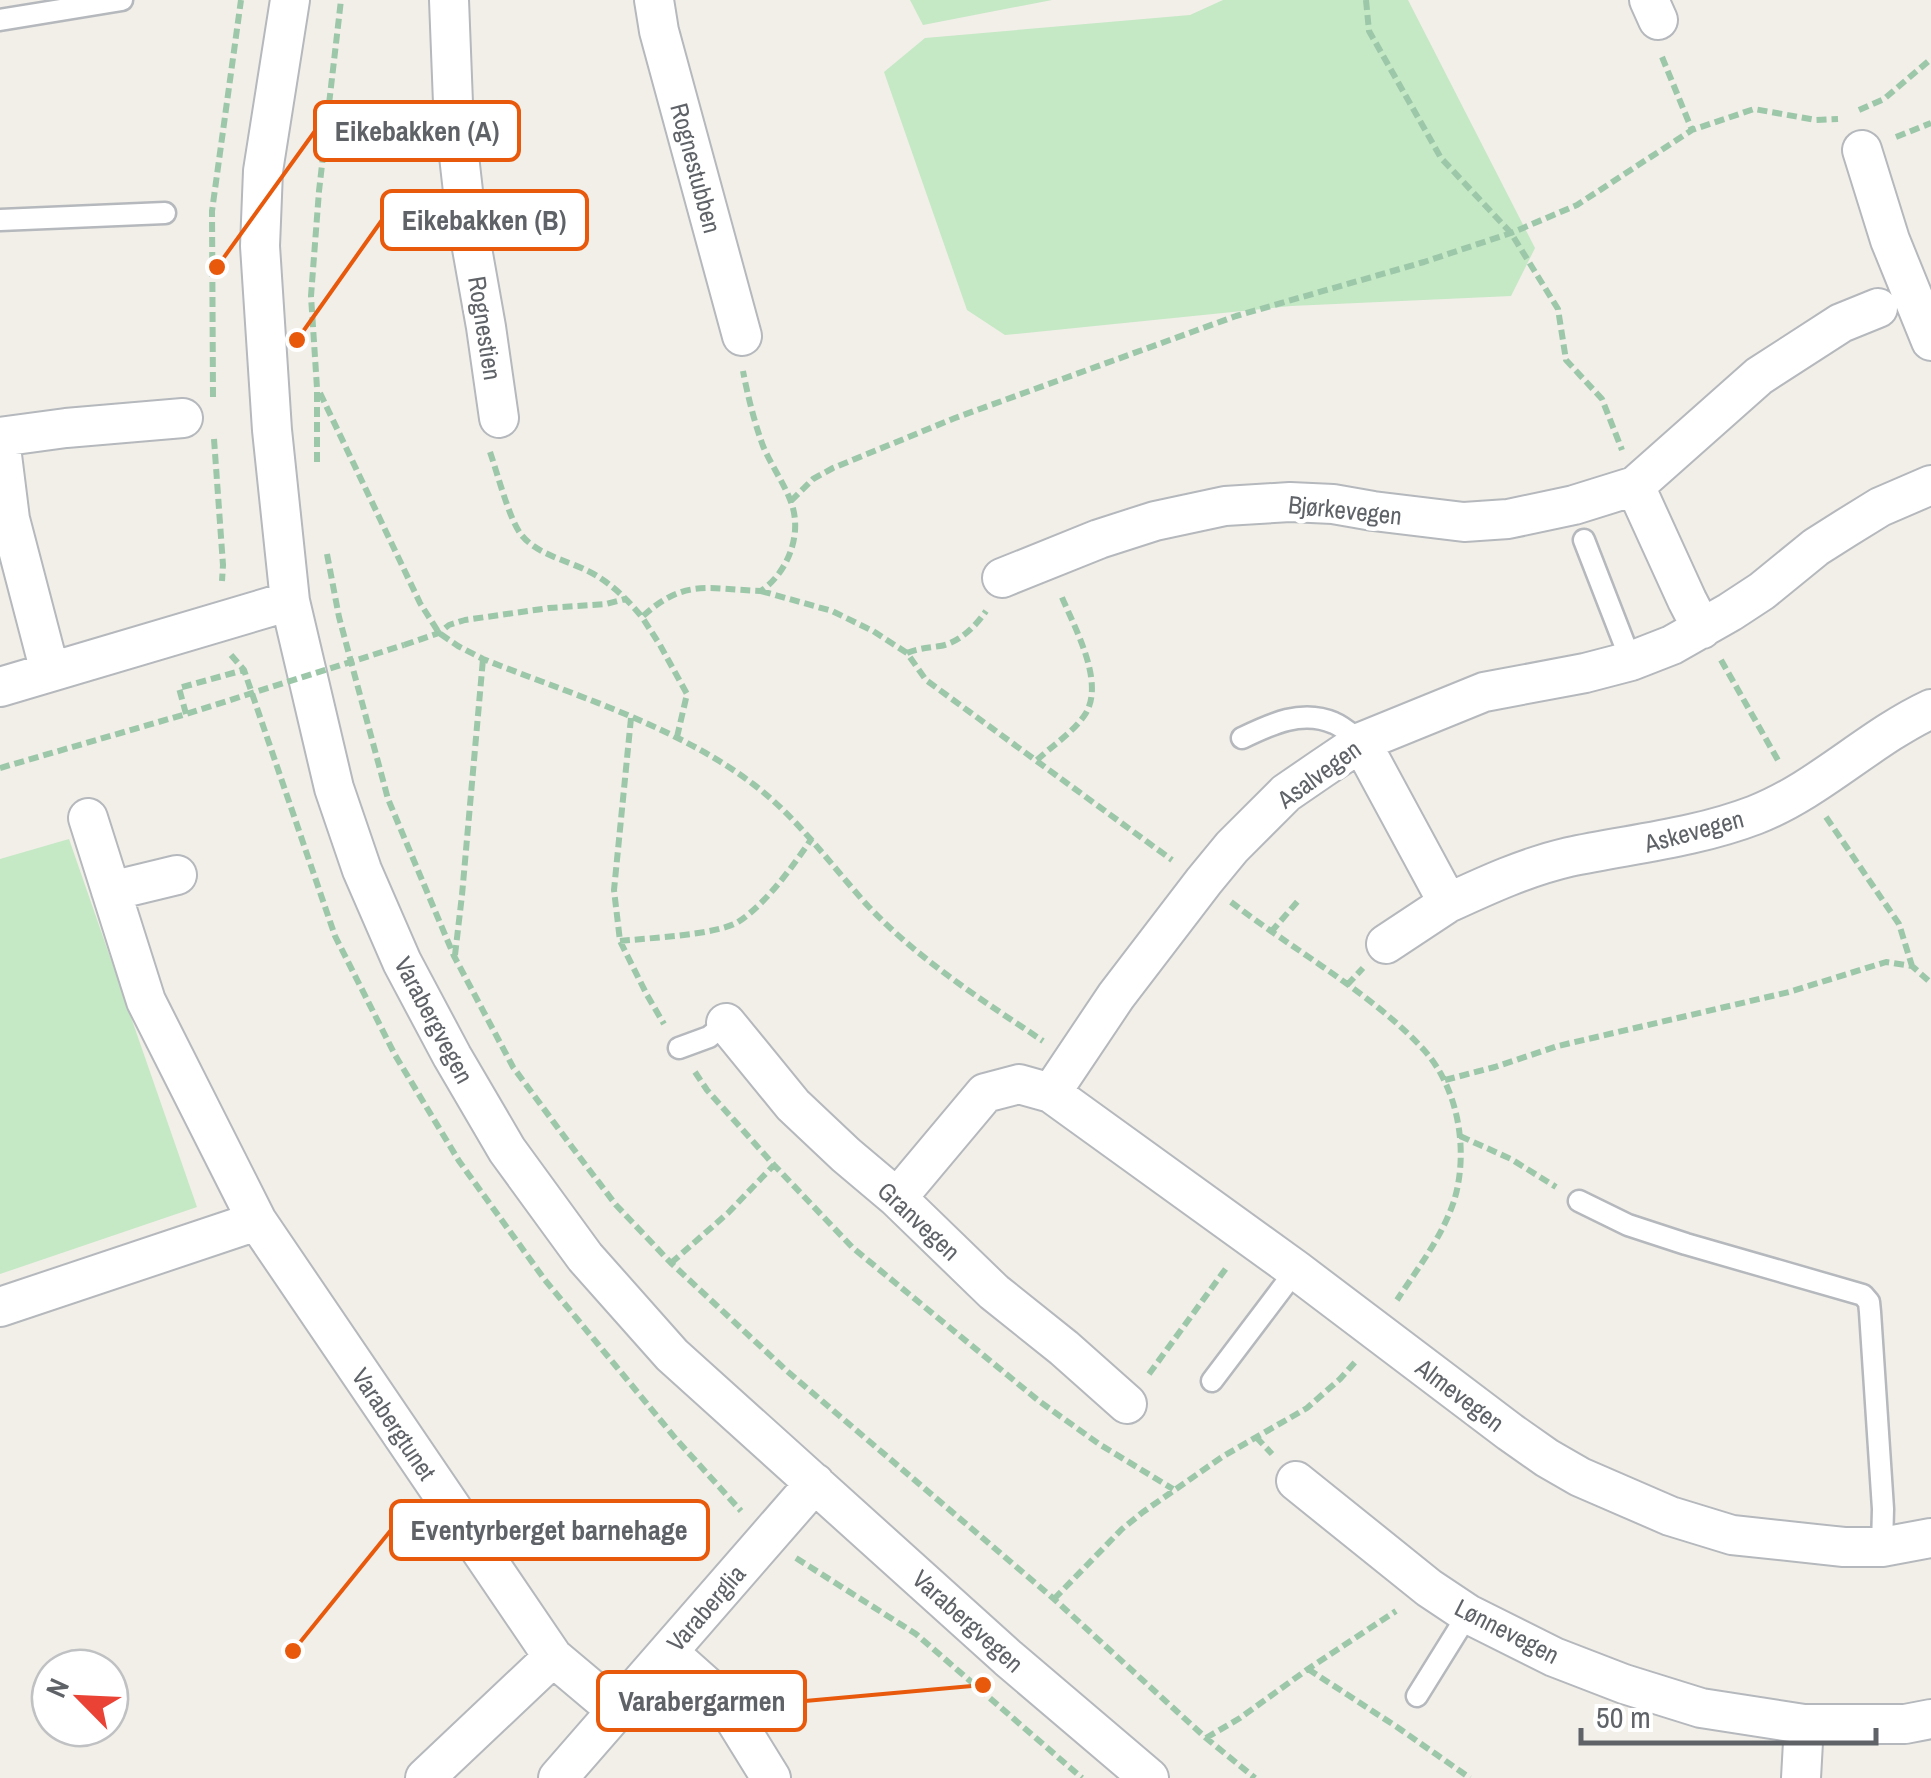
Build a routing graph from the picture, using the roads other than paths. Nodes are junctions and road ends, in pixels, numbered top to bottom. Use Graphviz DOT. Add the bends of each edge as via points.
graph roads {
  1 [pos="122,0"];
  2 [pos="290,0"];
  3 [pos="449,0"];
  4 [pos="654,0"];
  5 [pos="0,20"];
  6 [pos="1862,150"];
  7 [pos="166,213"];
  8 [pos="0,220"];
  9 [pos="1878,308"];
  10 [pos="742,336"];
  11 [pos="1931,340"];
  12 [pos="203,416"];
  13 [pos="499,418"];
  14 [pos="0,438"];
  15 [pos="1931,485"];
  16 [pos="1636,486"];
  17 [pos="1584,540"];
  18 [pos="1002,578"];
  19 [pos="290,601"];
  20 [pos="1702,629"];
  21 [pos="1631,661"];
  22 [pos="50,672"];
  23 [pos="0,687"];
  24 [pos="1928,719"];
  25 [pos="1242,738"];
  26 [pos="1361,742"];
  27 [pos="88,818"];
  28 [pos="177,876"];
  29 [pos="111,890"];
  30 [pos="1448,903"];
  31 [pos="1386,944"];
  32 [pos="726,1023"];
  33 [pos="679,1048"];
  34 [pos="1061,1077"];
  35 [pos="897,1198"];
  36 [pos="1579,1200"];
  37 [pos="258,1221"];
  38 [pos="1296,1270"];
  39 [pos="0,1307"];
  40 [pos="1212,1380"];
  41 [pos="1127,1404"];
  42 [pos="1296,1481"];
  43 [pos="815,1484"];
  44 [pos="1931,1538"];
  45 [pos="1882,1546"];
  46 [pos="1468,1614"];
  47 [pos="668,1652"];
  48 [pos="553,1657"];
  49 [pos="1417,1696"];
  50 [pos="616,1710"];
  51 [pos="1931,1719"];
  52 [pos="1804,1724"];
  53 [pos="425,1778"];
  54 [pos="558,1778"];
  55 [pos="771,1778"];
  56 [pos="1149,1778"];
  57 [pos="1801,1778"];
  1 -- 5 [label="lane"];
  2 -- 19 [label="street, Varabergvegen" via="263,170 260,246"];
  3 -- 13 [label="street, Rognestien" via="465,208"];
  4 -- 10 [label="street, Rognestubben"];
  6 -- 11 [label="street"];
  7 -- 8 [label="lane"];
  9 -- 16 [label="street, Bjørkevegen" via="1841,323 1758,376"];
  12 -- 14 [label="street"];
  14 -- 22 [label="street" via="10,519"];
  15 -- 20 [label="street, Asalvegen" via="1846,528"];
  16 -- 18 [label="street, Bjørkevegen" via="1574,505 1464,522 1333,504 1224,506 1156,520"];
  16 -- 20 [label="street"];
  17 -- 21 [label="lane"];
  19 -- 22 [label="street"];
  19 -- 43 [label="street, Varabergvegen" via="334,788 362,870 402,962 498,1134 585,1257 659,1341"];
  20 -- 21 [label="street, Asalvegen"];
  21 -- 26 [label="street, Asalvegen" via="1484,692"];
  22 -- 23 [label="street"];
  24 -- 30 [label="street, Askevegen" via="1881,736 1757,814 1520,870"];
  25 -- 26 [label="lane" via="1282,719 1309,718 1334,723"];
  26 -- 30 [label="street"];
  26 -- 34 [label="street, Asalvegen" via="1286,794 1232,848"];
  27 -- 29 [label="street, Varabergtunet"];
  28 -- 29 [label="street"];
  29 -- 37 [label="street, Varabergtunet" via="146,1002"];
  30 -- 31 [label="street, Askevegen"];
  32 -- 33 [label="lane"];
  32 -- 35 [label="street, Granvegen" via="793,1106"];
  34 -- 35 [label="street" via="985,1092"];
  34 -- 38 [label="street, Almevegen"];
  35 -- 41 [label="street, Granvegen" via="994,1292"];
  36 -- 45 [label="lane" via="1628,1225 1864,1295 1872,1331"];
  37 -- 39 [label="street"];
  37 -- 48 [label="street, Varabergtunet"];
  38 -- 40 [label="lane"];
  38 -- 45 [label="street, Almevegen" via="1547,1458 1618,1496 1732,1535"];
  42 -- 46 [label="street, Lønnevegen"];
  43 -- 47 [label="street, Varaberglia"];
  43 -- 56 [label="street, Varabergvegen"];
  44 -- 45 [label="street, Almevegen"];
  46 -- 49 [label="lane"];
  46 -- 52 [label="street, Lønnevegen" via="1554,1658 1639,1689 1701,1708"];
  47 -- 50 [label="street, Varaberglia"];
  47 -- 55 [label="street" via="724,1702"];
  48 -- 50 [label="street, Varabergtunet"];
  48 -- 53 [label="street"];
  50 -- 54 [label="street, Varaberglia"];
  51 -- 52 [label="street, Lønnevegen"];
  52 -- 57 [label="street"];
}
